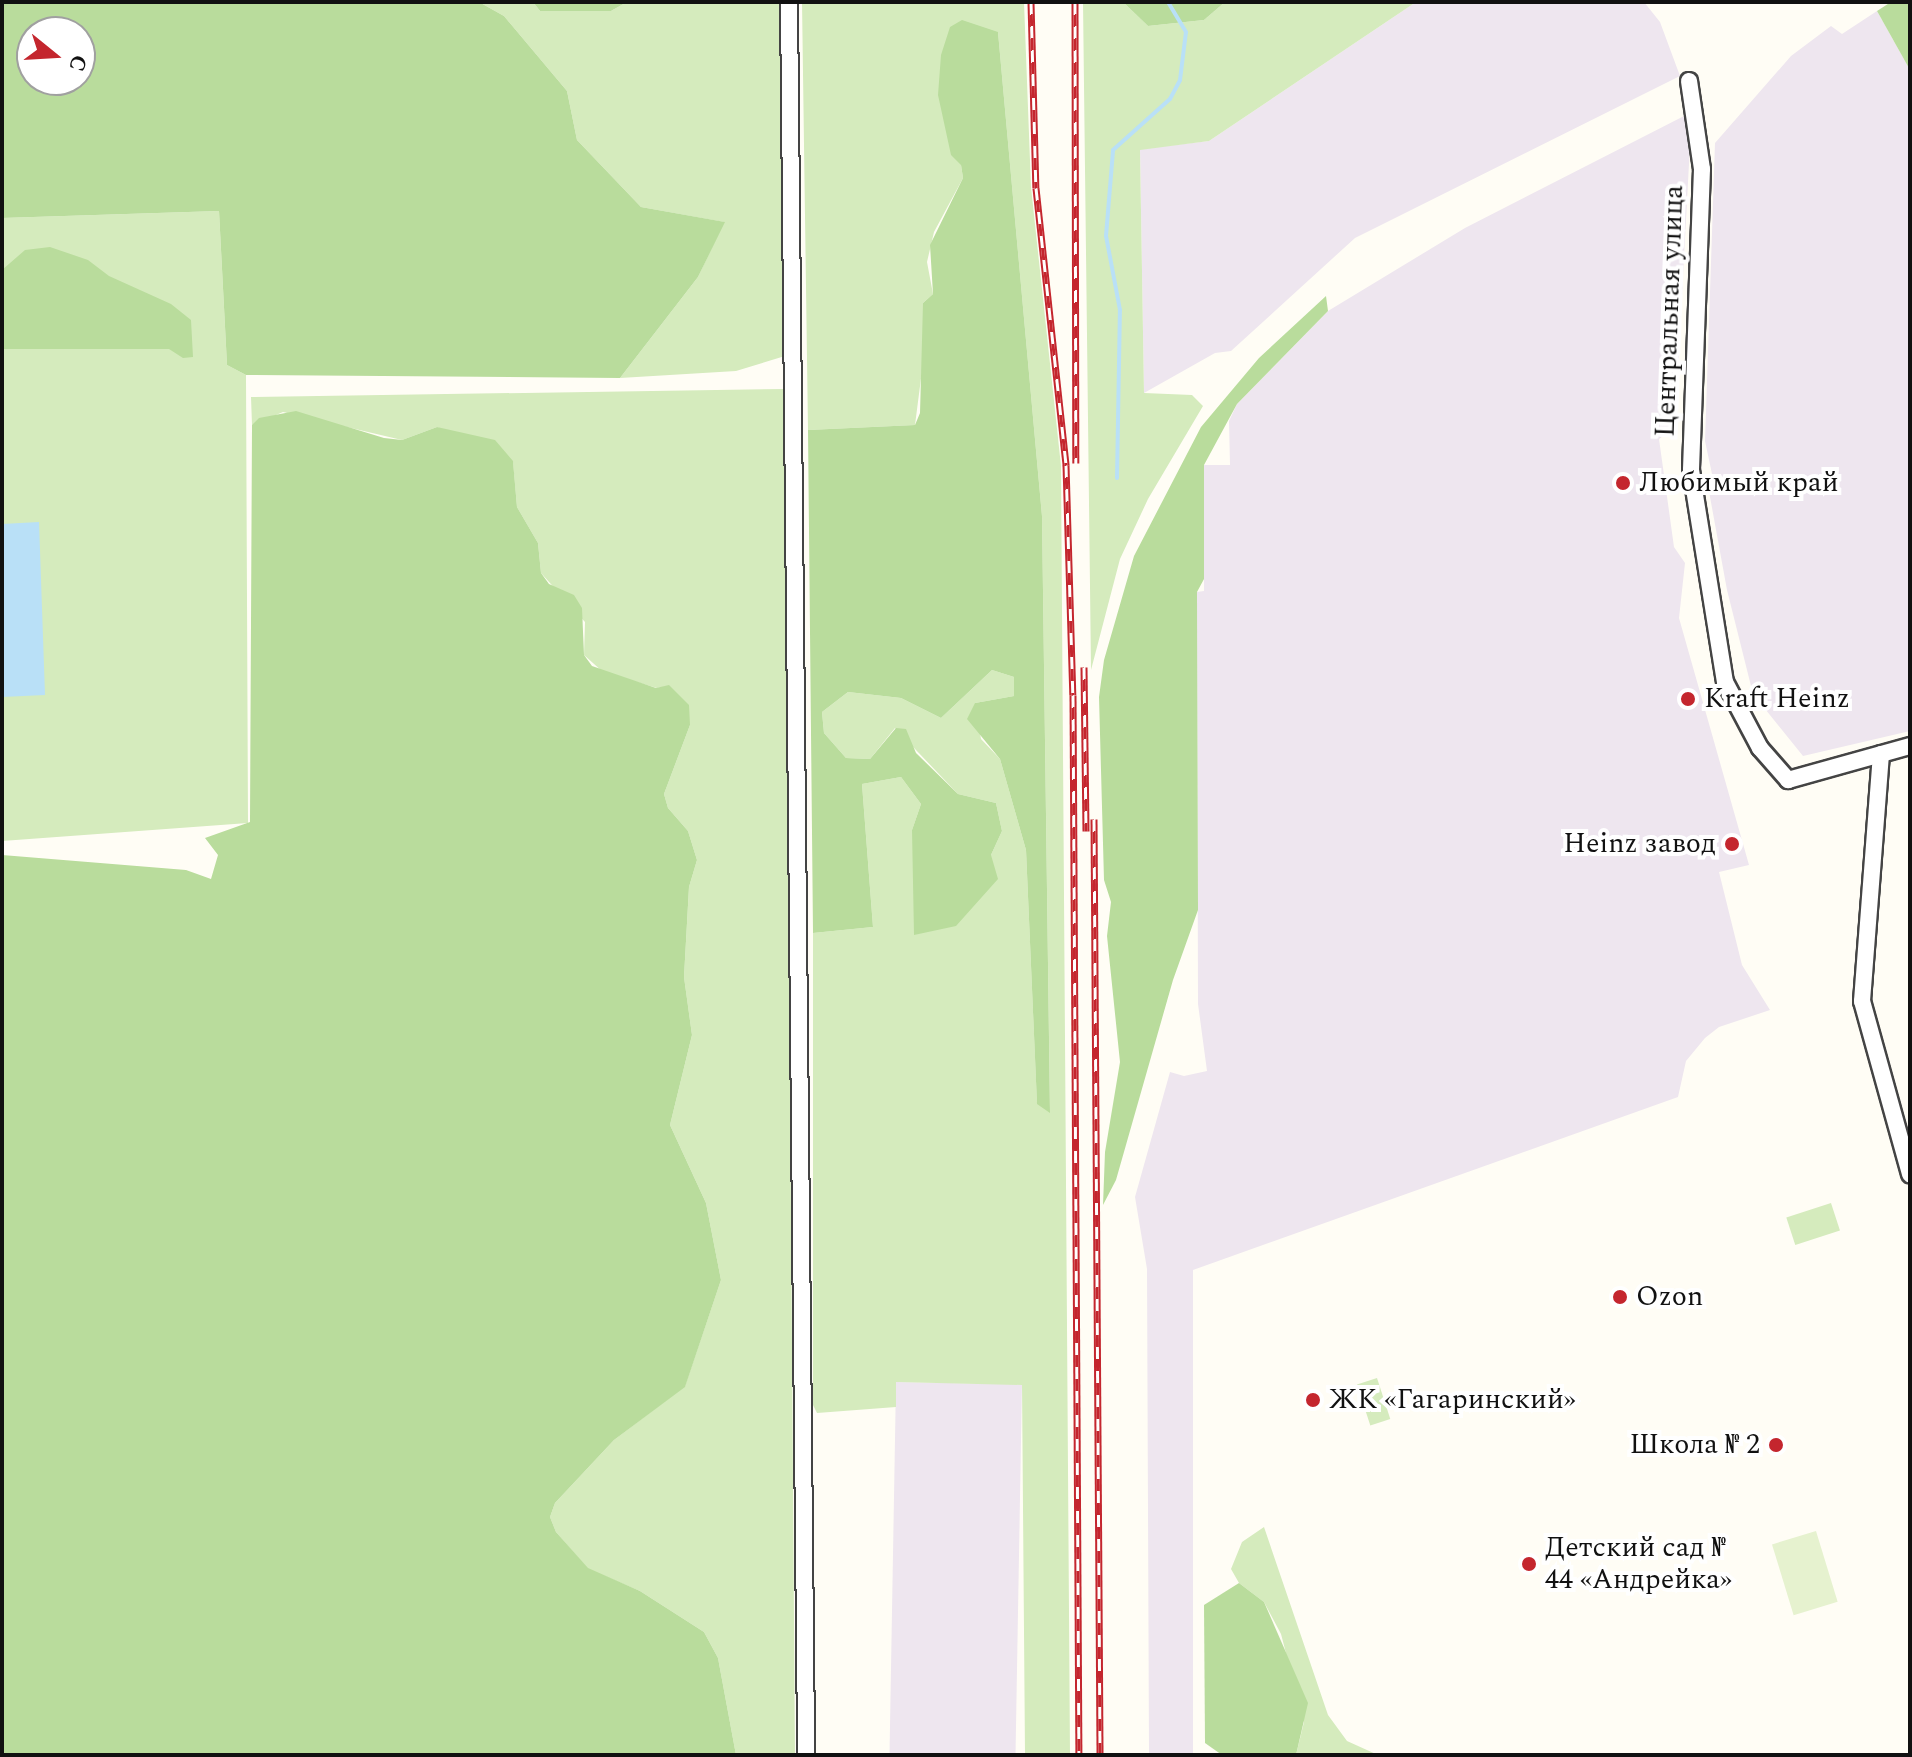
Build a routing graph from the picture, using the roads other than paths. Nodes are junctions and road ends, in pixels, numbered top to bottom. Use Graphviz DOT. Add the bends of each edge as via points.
graph roads {
  1 [pos="789,2"];
  2 [pos="1689,81"];
  3 [pos="1910,746"];
  4 [pos="1881,754"];
  5 [pos="1910,1174"];
  6 [pos="806,1755"];
  1 -- 6 [label="street"];
  2 -- 4 [label="street, Центральная улица" via="1702,169 1691,470 1725,682 1760,748 1788,780"];
  3 -- 4 [label="street, Центральная улица"];
  4 -- 5 [label="street" via="1862,1001"];
}
